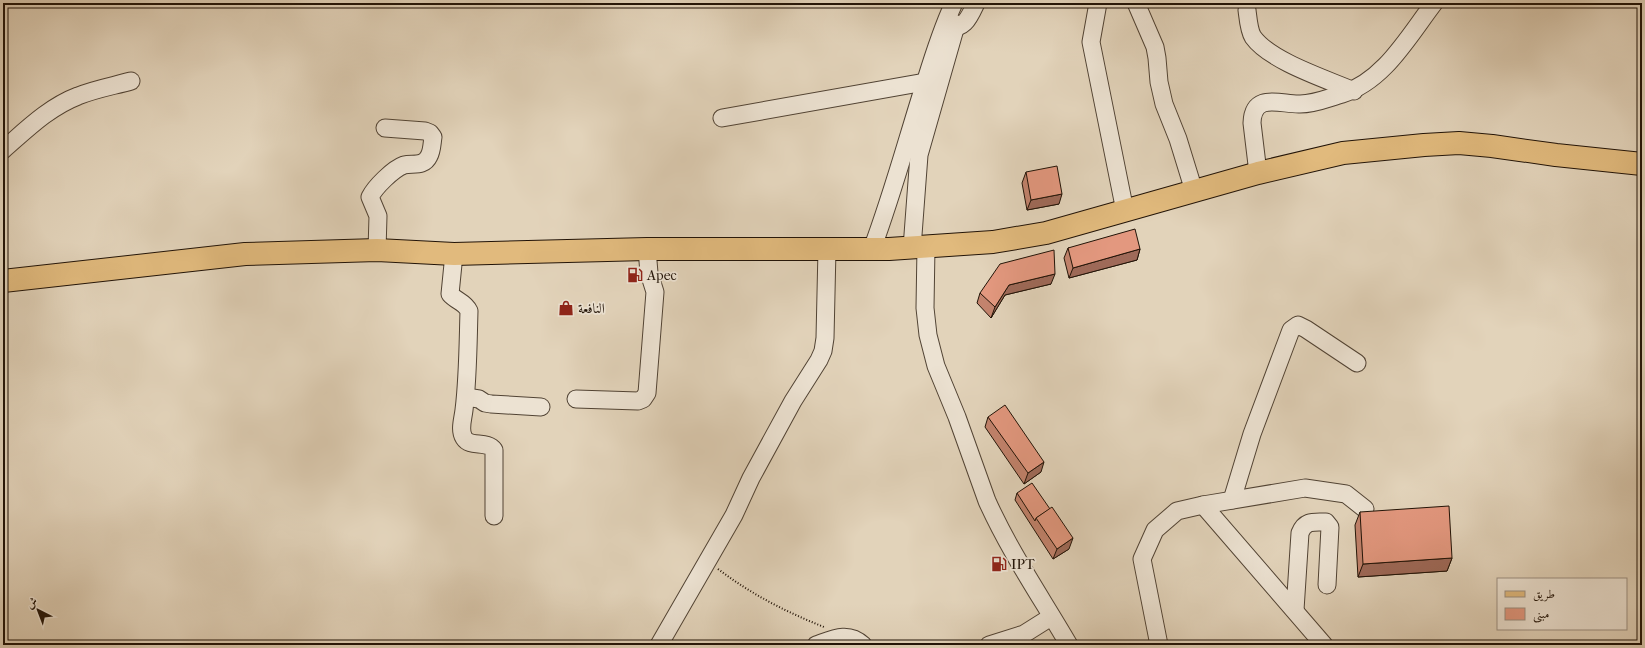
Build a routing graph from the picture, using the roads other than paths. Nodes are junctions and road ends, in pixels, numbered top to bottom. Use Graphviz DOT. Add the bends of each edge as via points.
graph roads {
  1 [pos="976,3"];
  2 [pos="1098,3"];
  3 [pos="1136,3"];
  4 [pos="1434,3"];
  5 [pos="953,4"];
  6 [pos="1247,10"];
  7 [pos="949,27"];
  8 [pos="131,81"];
  9 [pos="932,81"];
  10 [pos="1354,91"];
  11 [pos="921,117"];
  12 [pos="722,118"];
  13 [pos="385,128"];
  14 [pos="3,150"];
  15 [pos="1642,164"];
  16 [pos="1258,173"];
  17 [pos="1194,191"];
  18 [pos="1125,211"];
  19 [pos="919,247"];
  20 [pos="647,249"];
  21 [pos="827,249"];
  22 [pos="872,249"];
  23 [pos="377,250"];
  24 [pos="454,254"];
  25 [pos="3,281"];
  26 [pos="1357,363"];
  27 [pos="466,397"];
  28 [pos="576,399"];
  29 [pos="540,407"];
  30 [pos="1232,500"];
  31 [pos="1203,505"];
  32 [pos="1365,509"];
  33 [pos="494,516"];
  34 [pos="1327,585"];
  35 [pos="1295,610"];
  36 [pos="1051,617"];
  37 [pos="659,645"];
  38 [pos="816,645"];
  39 [pos="863,645"];
  40 [pos="989,645"];
  41 [pos="1069,645"];
  42 [pos="1159,645"];
  43 [pos="1324,645"];
  1 -- 7 [label="street" via="966,21"];
  2 -- 18 [label="street" via="1091,42"];
  3 -- 17 [label="street" via="1155,47 1164,104"];
  4 -- 10 [label="street" via="1380,72"];
  5 -- 7 [label="street"];
  6 -- 10 [label="street" via="1252,36 1266,50"];
  7 -- 9 [label="street"];
  8 -- 14 [label="street" via="77,96 63,103 33,122"];
  9 -- 11 [label="street"];
  9 -- 12 [label="street"];
  10 -- 16 [label="street" via="1299,105 1268,101 1258,107 1252,122"];
  11 -- 19 [label="street"];
  11 -- 22 [label="street"];
  13 -- 23 [label="street" via="425,131 433,137 429,156 424,162 397,169 372,192 370,197 378,216"];
  15 -- 16 [label="main road" via="1459,143 1387,147 1343,153"];
  16 -- 17 [label="main road"];
  17 -- 18 [label="main road"];
  18 -- 19 [label="main road" via="1039,235 993,242"];
  19 -- 22 [label="main road"];
  19 -- 36 [label="street" via="928,335 936,366 990,508 1005,540"];
  20 -- 21 [label="main road"];
  20 -- 24 [label="main road"];
  20 -- 28 [label="street" via="649,273 655,292 646,393 643,399 638,401"];
  21 -- 22 [label="main road"];
  21 -- 37 [label="street" via="823,351 751,478 734,515"];
  23 -- 24 [label="main road"];
  23 -- 25 [label="main road" via="232,254"];
  24 -- 27 [label="street" via="450,294 467,306 469,311"];
  26 -- 30 [label="street" via="1306,329 1298,326 1291,330 1252,434"];
  27 -- 29 [label="street" via="492,404"];
  27 -- 33 [label="street" via="462,429 464,438 469,442 488,444 494,450"];
  30 -- 31 [label="street"];
  30 -- 32 [label="street" via="1305,488 1346,494"];
  31 -- 35 [label="street"];
  31 -- 42 [label="street" via="1176,511 1154,530 1142,559"];
  34 -- 35 [label="street" via="1330,527 1326,522 1310,522 1300,533"];
  35 -- 43 [label="street"];
  36 -- 40 [label="street" via="1024,634"];
  36 -- 41 [label="street"];
  38 -- 39 [label="street" via="842,636"];
}
